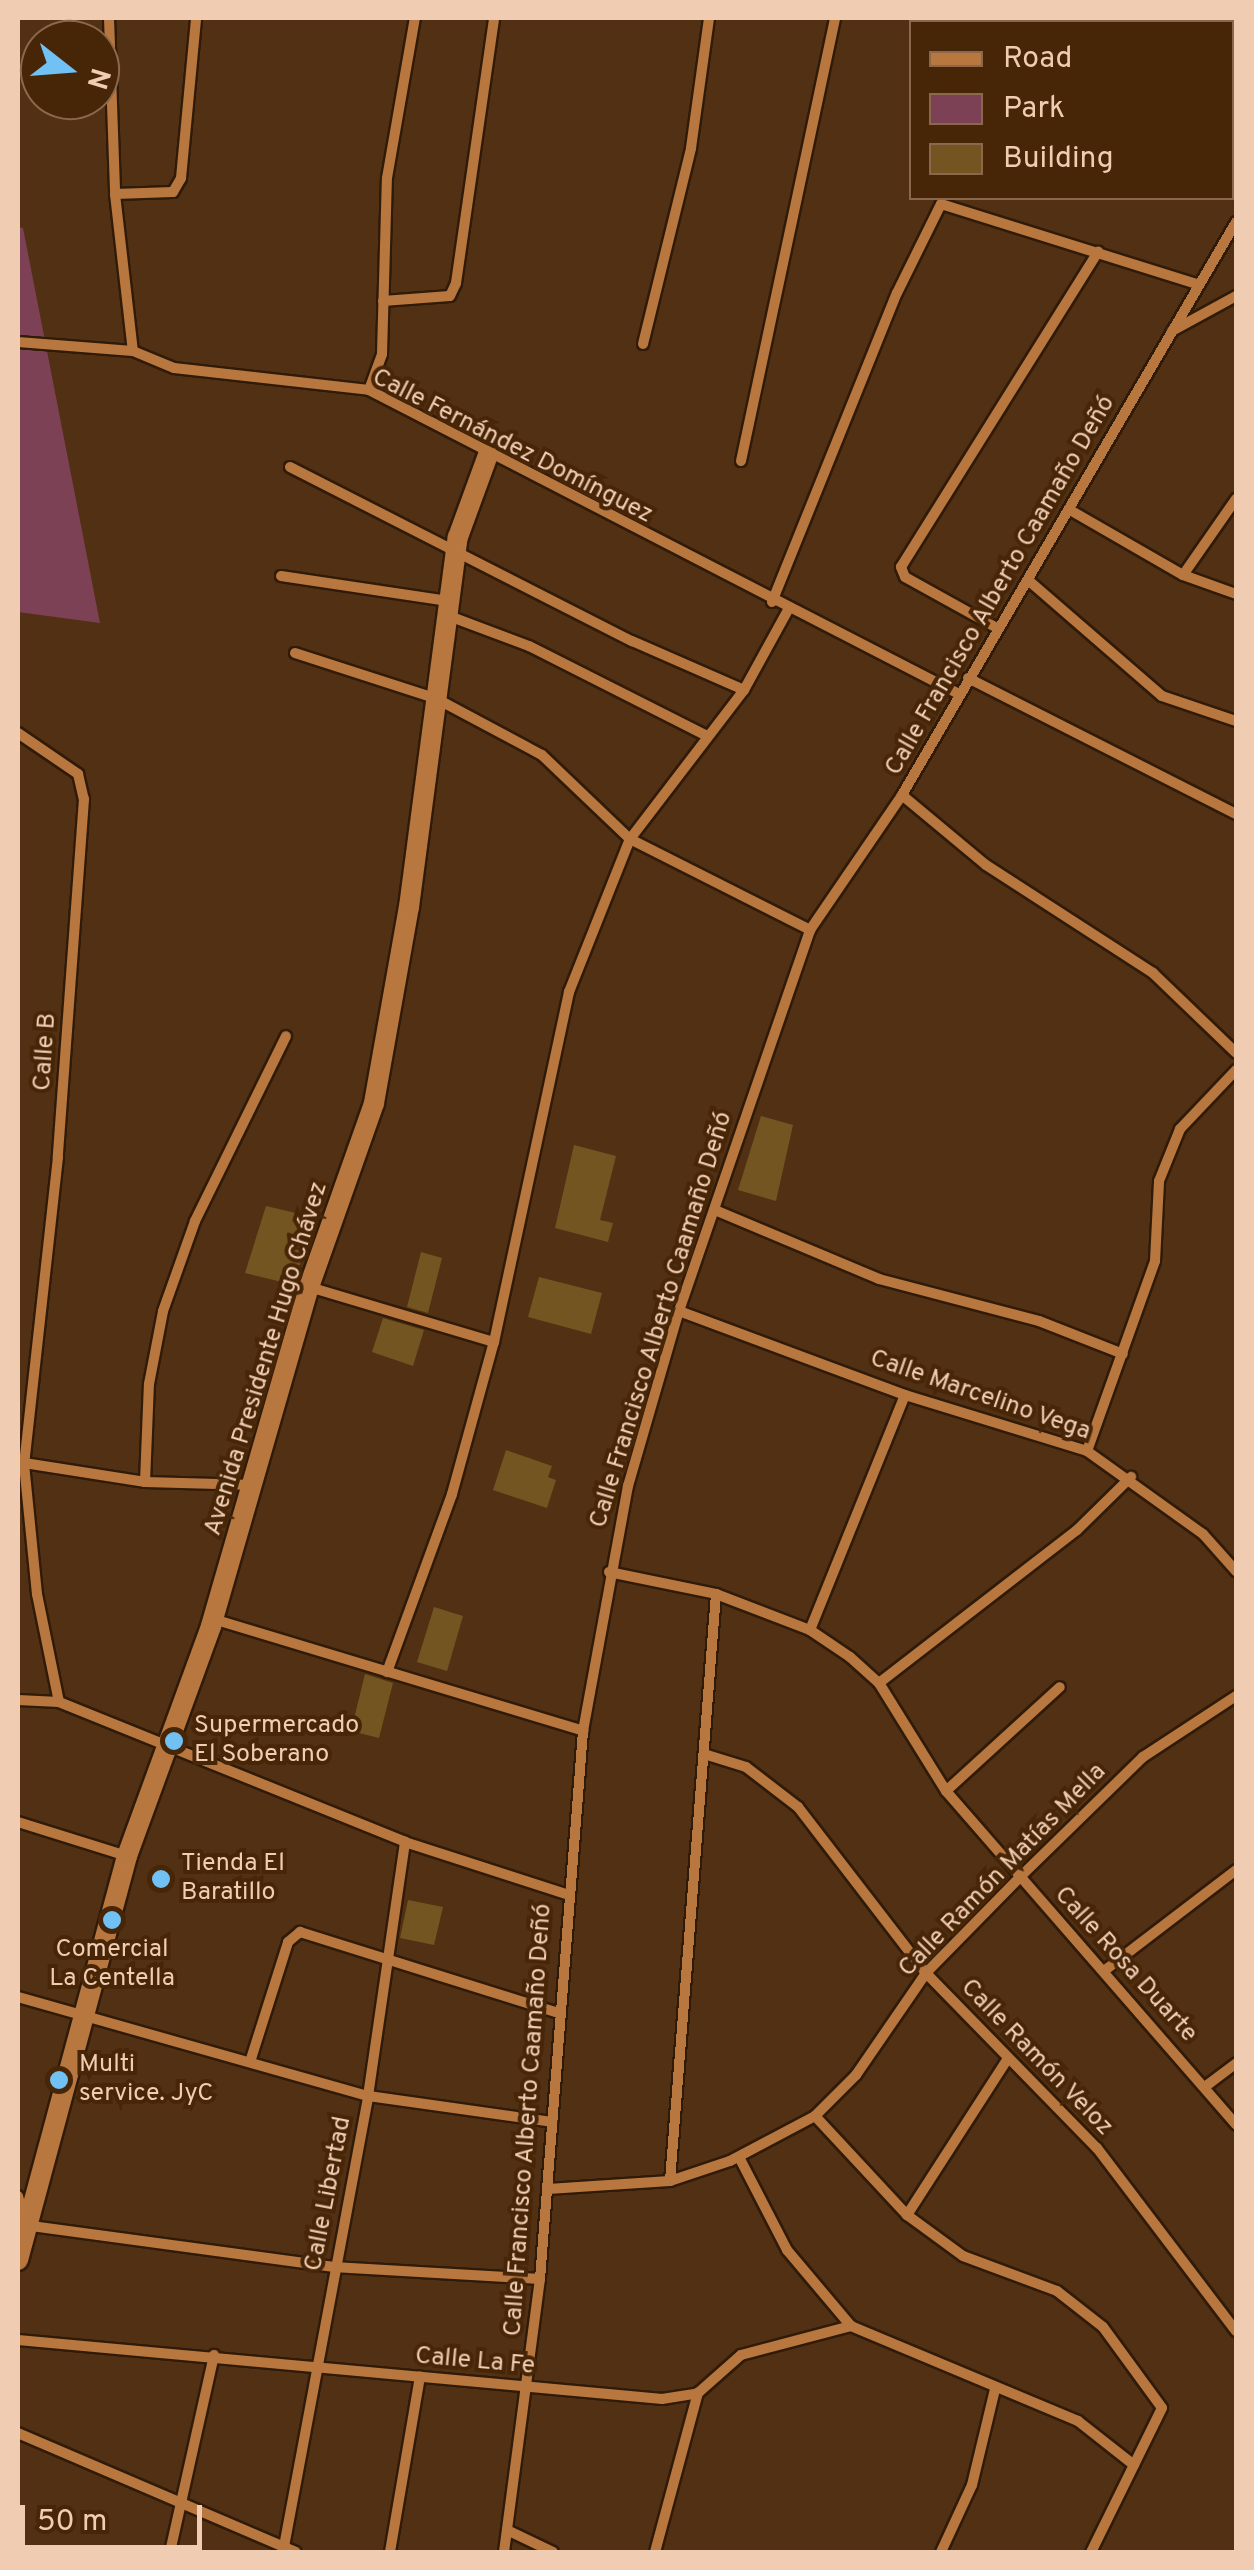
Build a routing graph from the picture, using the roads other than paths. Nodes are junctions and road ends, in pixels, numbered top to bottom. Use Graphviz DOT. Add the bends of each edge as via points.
graph roads {
  1 [pos="109,18"];
  2 [pos="196,18"];
  3 [pos="415,18"];
  4 [pos="494,18"];
  5 [pos="709,18"];
  6 [pos="834,18"];
  7 [pos="115,194"];
  8 [pos="1236,222"];
  9 [pos="1098,252"];
  10 [pos="1196,284"];
  11 [pos="1236,296"];
  12 [pos="384,300"];
  13 [pos="1171,332"];
  14 [pos="18,342"];
  15 [pos="643,344"];
  16 [pos="133,351"];
  17 [pos="369,390"];
  18 [pos="488,455"];
  19 [pos="741,461"];
  20 [pos="290,468"];
  21 [pos="1236,498"];
  22 [pos="1070,510"];
  23 [pos="456,552"];
  24 [pos="1183,575"];
  25 [pos="281,576"];
  26 [pos="1028,580"];
  27 [pos="1236,594"];
  28 [pos="772,602"];
  29 [pos="449,608"];
  30 [pos="788,610"];
  31 [pos="997,628"];
  32 [pos="295,654"];
  33 [pos="968,678"];
  34 [pos="744,690"];
  35 [pos="957,694"];
  36 [pos="437,699"];
  37 [pos="1236,721"];
  38 [pos="18,733"];
  39 [pos="707,736"];
  40 [pos="902,796"];
  41 [pos="1236,814"];
  42 [pos="630,839"];
  43 [pos="810,930"];
  44 [pos="286,1036"];
  45 [pos="1236,1053"];
  46 [pos="1236,1070"];
  47 [pos="716,1210"];
  48 [pos="309,1288"];
  49 [pos="680,1311"];
  50 [pos="494,1342"];
  51 [pos="1123,1354"];
  52 [pos="905,1395"];
  53 [pos="1087,1451"];
  54 [pos="21,1463"];
  55 [pos="1131,1477"];
  56 [pos="145,1482"];
  57 [pos="255,1485"];
  58 [pos="1236,1571"];
  59 [pos="609,1572"];
  60 [pos="716,1594"];
  61 [pos="213,1620"];
  62 [pos="810,1630"];
  63 [pos="387,1672"];
  64 [pos="878,1683"];
  65 [pos="1060,1687"];
  66 [pos="1236,1696"];
  67 [pos="18,1700"];
  68 [pos="59,1702"];
  69 [pos="582,1731"];
  70 [pos="172,1744"];
  71 [pos="704,1754"];
  72 [pos="946,1791"];
  73 [pos="18,1822"];
  74 [pos="405,1842"];
  75 [pos="127,1856"];
  76 [pos="1236,1870"];
  77 [pos="1019,1878"];
  78 [pos="566,1894"];
  79 [pos="384,1958"];
  80 [pos="1104,1971"];
  81 [pos="926,1973"];
  82 [pos="18,1997"];
  83 [pos="82,2013"];
  84 [pos="560,2013"];
  85 [pos="1007,2060"];
  86 [pos="250,2062"];
  87 [pos="1236,2062"];
  88 [pos="1206,2086"];
  89 [pos="368,2096"];
  90 [pos="816,2116"];
  91 [pos="552,2122"];
  92 [pos="1236,2125"];
  93 [pos="739,2156"];
  94 [pos="670,2181"];
  95 [pos="548,2188"];
  96 [pos="18,2196"];
  97 [pos="907,2215"];
  98 [pos="22,2225"];
  99 [pos="18,2260"];
  100 [pos="334,2267"];
  101 [pos="540,2279"];
  102 [pos="851,2326"];
  103 [pos="1236,2331"];
  104 [pos="18,2340"];
  105 [pos="214,2355"];
  106 [pos="319,2366"];
  107 [pos="420,2377"];
  108 [pos="529,2386"];
  109 [pos="994,2389"];
  110 [pos="698,2393"];
  111 [pos="18,2433"];
  112 [pos="1134,2465"];
  113 [pos="181,2501"];
  114 [pos="508,2530"];
  115 [pos="283,2550"];
  116 [pos="170,2552"];
  117 [pos="296,2552"];
  118 [pos="390,2552"];
  119 [pos="504,2552"];
  120 [pos="554,2552"];
  121 [pos="655,2552"];
  122 [pos="941,2552"];
  123 [pos="1091,2552"];
  1 -- 7 [label="street"];
  2 -- 7 [label="street" via="181,178 172,192"];
  3 -- 12 [label="street" via="387,178"];
  4 -- 12 [label="street" via="456,283 450,296"];
  5 -- 15 [label="street" via="691,148"];
  6 -- 19 [label="street"];
  7 -- 16 [label="street"];
  8 -- 10 [label="street, Calle Francisco Alberto Caamaño Deñó"];
  9 -- 10 [label="street"];
  9 -- 28 [label="street" via="950,202 933,211"];
  9 -- 31 [label="street" via="901,566 904,576"];
  10 -- 13 [label="street, Calle Francisco Alberto Caamaño Deñó"];
  11 -- 13 [label="street"];
  12 -- 17 [label="street" via="382,354"];
  13 -- 22 [label="street, Calle Francisco Alberto Caamaño Deñó"];
  14 -- 16 [label="street, Calle Fernández Domínguez"];
  16 -- 17 [label="street, Calle Fernández Domínguez" via="174,368"];
  17 -- 18 [label="street, Calle Fernández Domínguez"];
  18 -- 23 [label="main road, Avenida Presidente Hugo Chávez"];
  18 -- 28 [label="street, Calle Fernández Domínguez"];
  20 -- 23 [label="street"];
  21 -- 24 [label="street"];
  22 -- 24 [label="street"];
  22 -- 26 [label="street, Calle Francisco Alberto Caamaño Deñó"];
  23 -- 29 [label="main road, Avenida Presidente Hugo Chávez"];
  23 -- 34 [label="street"];
  24 -- 27 [label="street"];
  25 -- 29 [label="street"];
  26 -- 31 [label="street, Calle Francisco Alberto Caamaño Deñó"];
  26 -- 37 [label="street" via="1162,696"];
  28 -- 30 [label="street, Calle Fernández Domínguez"];
  29 -- 36 [label="main road, Avenida Presidente Hugo Chávez"];
  29 -- 39 [label="street"];
  30 -- 34 [label="street"];
  30 -- 35 [label="street, Calle Fernández Domínguez"];
  31 -- 33 [label="street, Calle Francisco Alberto Caamaño Deñó"];
  32 -- 36 [label="street"];
  33 -- 35 [label="street, Calle Francisco Alberto Caamaño Deñó"];
  33 -- 41 [label="street"];
  34 -- 39 [label="street"];
  35 -- 40 [label="street, Calle Francisco Alberto Caamaño Deñó"];
  36 -- 42 [label="street" via="542,755"];
  36 -- 48 [label="main road, Avenida Presidente Hugo Chávez" via="374,1104"];
  38 -- 54 [label="street, Calle B" via="78,774 84,799 58,1157"];
  39 -- 42 [label="street"];
  40 -- 43 [label="street, Calle Francisco Alberto Caamaño Deñó"];
  40 -- 45 [label="street" via="986,864 1153,973"];
  42 -- 43 [label="street"];
  42 -- 50 [label="street" via="569,992"];
  43 -- 47 [label="street, Calle Francisco Alberto Caamaño Deñó" via="759,1064"];
  44 -- 56 [label="street" via="195,1221 163,1311 149,1384"];
  46 -- 51 [label="street" via="1180,1129 1159,1181 1155,1260"];
  47 -- 49 [label="street, Calle Francisco Alberto Caamaño Deñó"];
  47 -- 51 [label="street" via="879,1279 1039,1321"];
  48 -- 50 [label="street"];
  48 -- 57 [label="main road, Avenida Presidente Hugo Chávez"];
  49 -- 52 [label="street, Calle Marcelino Vega"];
  49 -- 59 [label="street, Calle Francisco Alberto Caamaño Deñó"];
  50 -- 63 [label="street" via="452,1494"];
  51 -- 53 [label="street"];
  52 -- 53 [label="street, Calle Marcelino Vega"];
  52 -- 62 [label="street"];
  53 -- 55 [label="street, Calle Marcelino Vega"];
  54 -- 56 [label="street"];
  54 -- 68 [label="street, Calle B"];
  55 -- 58 [label="street, Calle Marcelino Vega" via="1203,1534"];
  55 -- 64 [label="street" via="1077,1530"];
  56 -- 57 [label="street"];
  57 -- 61 [label="main road, Avenida Presidente Hugo Chávez"];
  59 -- 60 [label="street, Calle Rosa Duarte"];
  59 -- 69 [label="street, Calle Francisco Alberto Caamaño Deñó"];
  60 -- 62 [label="street, Calle Rosa Duarte"];
  60 -- 71 [label="street"];
  61 -- 63 [label="street"];
  61 -- 70 [label="main road, Avenida Presidente Hugo Chávez"];
  62 -- 64 [label="street, Calle Rosa Duarte"];
  63 -- 69 [label="street"];
  64 -- 72 [label="street, Calle Rosa Duarte"];
  65 -- 72 [label="street"];
  66 -- 77 [label="street, Calle Ramón Matías Mella" via="1143,1757"];
  67 -- 68 [label="street"];
  68 -- 70 [label="street"];
  69 -- 78 [label="street, Calle Francisco Alberto Caamaño Deñó"];
  70 -- 74 [label="street"];
  70 -- 75 [label="main road, Avenida Presidente Hugo Chávez"];
  71 -- 81 [label="street, Calle Ramón Veloz" via="746,1767 798,1808"];
  71 -- 94 [label="street"];
  72 -- 77 [label="street, Calle Rosa Duarte"];
  73 -- 75 [label="street"];
  74 -- 78 [label="street"];
  74 -- 79 [label="street, Calle Libertad"];
  75 -- 83 [label="main road, Avenida Presidente Hugo Chávez"];
  76 -- 80 [label="street"];
  77 -- 80 [label="street, Calle Rosa Duarte"];
  77 -- 81 [label="street, Calle Ramón Matías Mella"];
  78 -- 84 [label="street, Calle Francisco Alberto Caamaño Deñó"];
  79 -- 84 [label="street"];
  79 -- 86 [label="street" via="300,1932 291,1937"];
  79 -- 89 [label="street, Calle Libertad"];
  80 -- 88 [label="street, Calle Rosa Duarte"];
  81 -- 85 [label="street, Calle Ramón Veloz"];
  81 -- 90 [label="street, Calle Ramón Matías Mella" via="856,2074"];
  82 -- 83 [label="street"];
  83 -- 86 [label="street"];
  83 -- 98 [label="main road, Avenida Presidente Hugo Chávez"];
  84 -- 91 [label="street, Calle Francisco Alberto Caamaño Deñó"];
  85 -- 97 [label="street"];
  85 -- 103 [label="street, Calle Ramón Veloz" via="1097,2148"];
  86 -- 89 [label="street"];
  87 -- 88 [label="street"];
  88 -- 92 [label="street, Calle Rosa Duarte"];
  89 -- 91 [label="street"];
  89 -- 100 [label="street, Calle Libertad"];
  90 -- 93 [label="street, Calle Ramón Matías Mella"];
  90 -- 97 [label="street"];
  91 -- 95 [label="street, Calle Francisco Alberto Caamaño Deñó"];
  93 -- 94 [label="street, Calle Ramón Matías Mella"];
  93 -- 102 [label="street" via="787,2250"];
  94 -- 95 [label="street, Calle Ramón Matías Mella"];
  95 -- 101 [label="street, Calle Francisco Alberto Caamaño Deñó"];
  96 -- 98 [label="street"];
  97 -- 112 [label="street" via="963,2256 1057,2291 1103,2327 1162,2408"];
  98 -- 99 [label="main road, Avenida Presidente Hugo Chávez"];
  98 -- 100 [label="street"];
  100 -- 101 [label="street"];
  100 -- 106 [label="street, Calle Libertad"];
  101 -- 108 [label="street, Calle Francisco Alberto Caamaño Deñó"];
  102 -- 109 [label="street"];
  102 -- 110 [label="street" via="741,2355"];
  104 -- 105 [label="street, Calle La Fe"];
  105 -- 106 [label="street, Calle La Fe"];
  105 -- 113 [label="street"];
  106 -- 107 [label="street, Calle La Fe"];
  106 -- 115 [label="street, Calle Libertad"];
  107 -- 108 [label="street, Calle La Fe"];
  107 -- 118 [label="street"];
  108 -- 110 [label="street, Calle La Fe" via="662,2399"];
  108 -- 114 [label="street, Calle Francisco Alberto Caamaño Deñó"];
  109 -- 112 [label="street" via="1078,2422"];
  109 -- 122 [label="street" via="972,2485"];
  110 -- 121 [label="street"];
  111 -- 113 [label="street"];
  112 -- 123 [label="street"];
  113 -- 115 [label="street"];
  113 -- 116 [label="street"];
  114 -- 119 [label="street, Calle Francisco Alberto Caamaño Deñó"];
  114 -- 120 [label="street"];
  115 -- 117 [label="street"];
}
